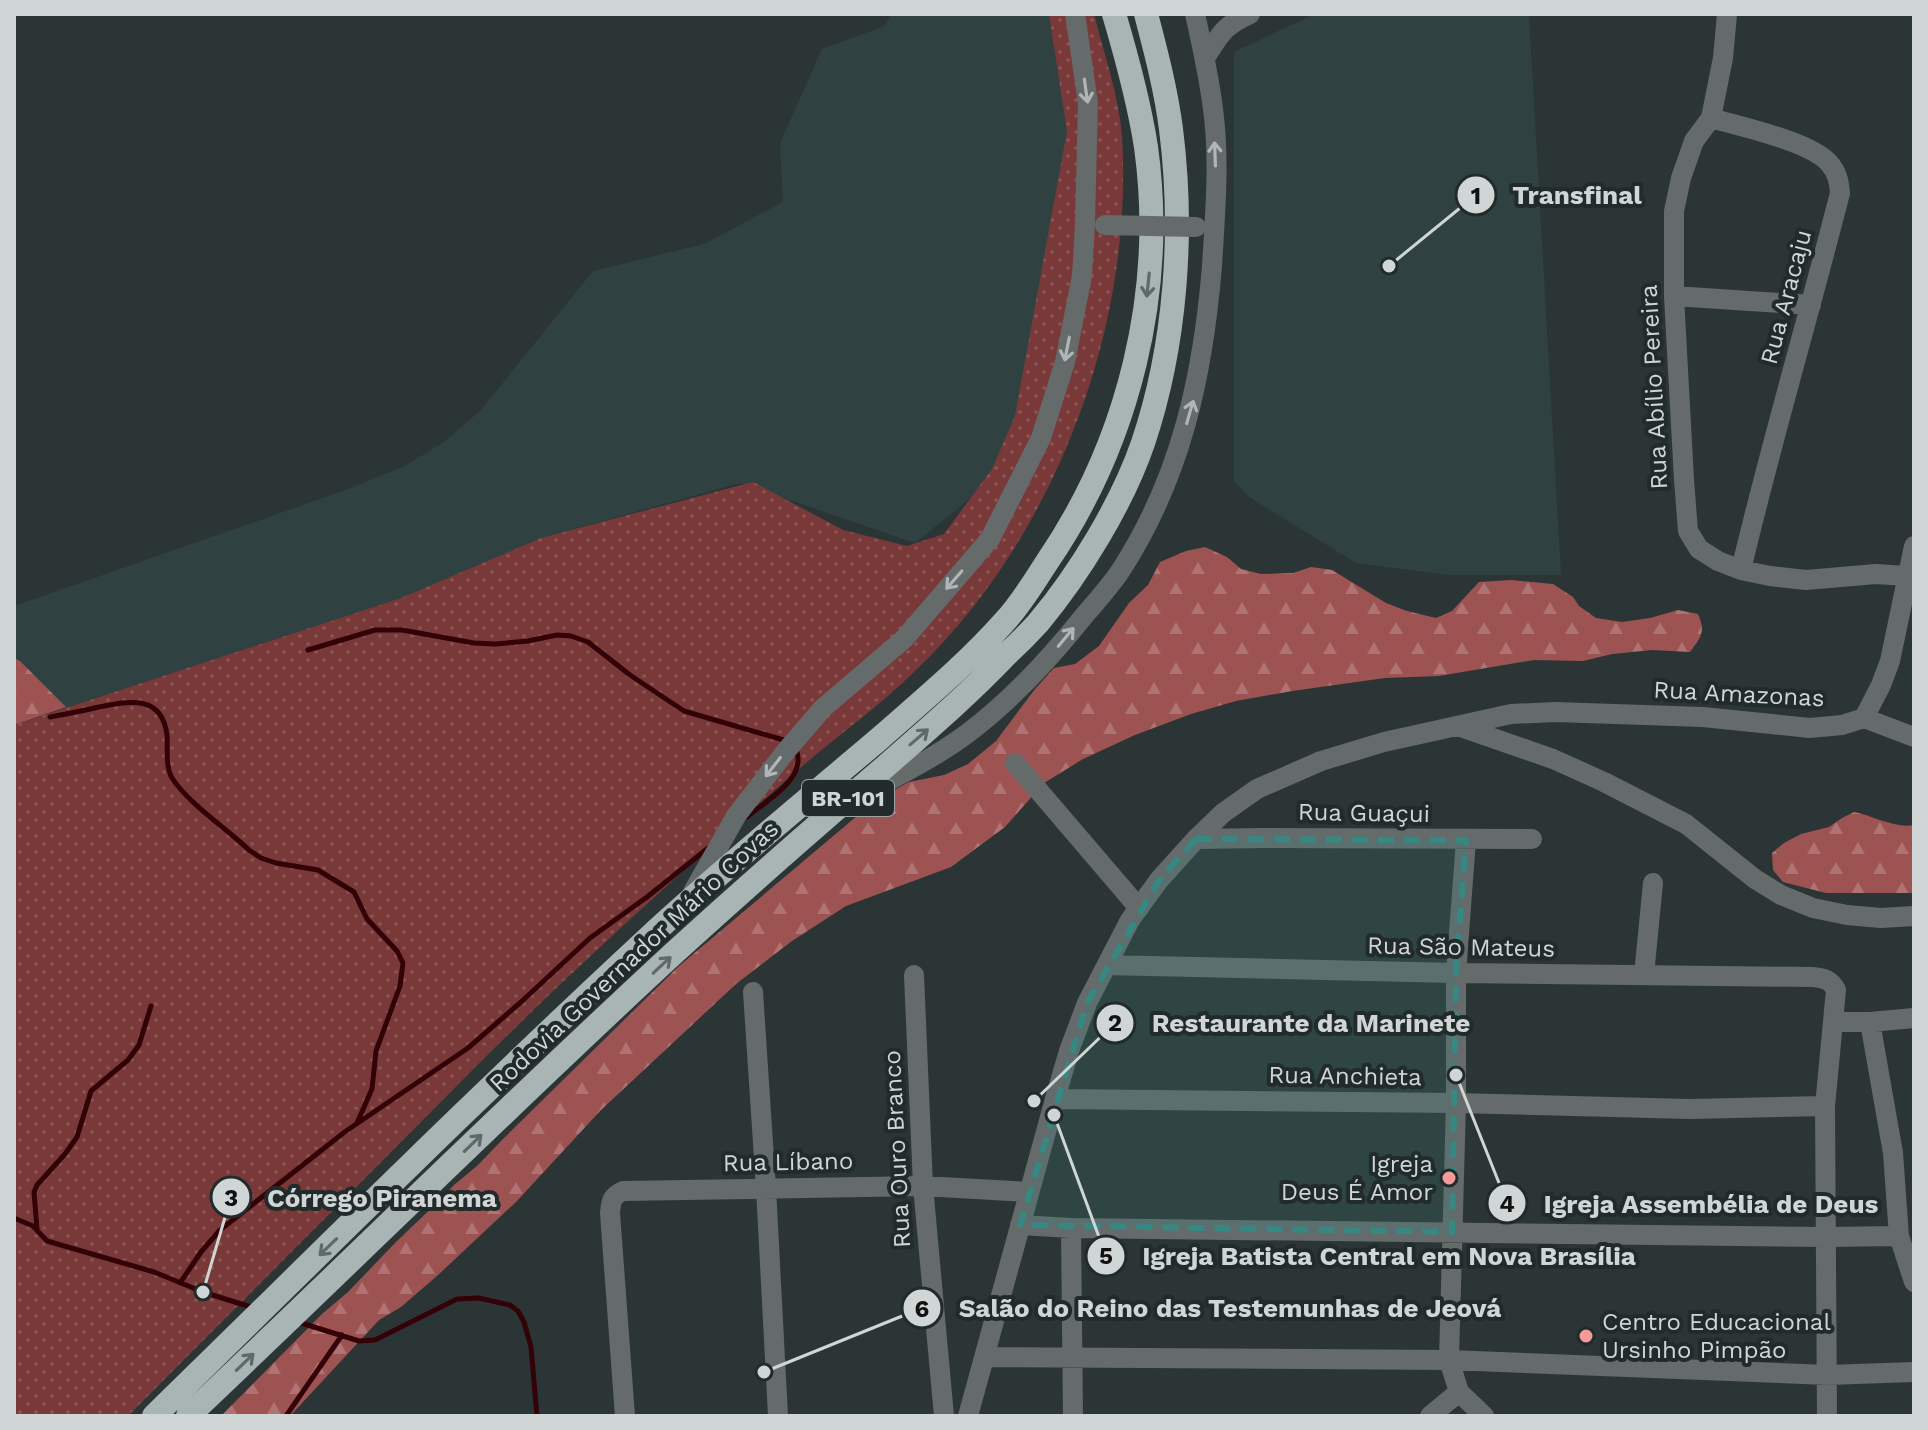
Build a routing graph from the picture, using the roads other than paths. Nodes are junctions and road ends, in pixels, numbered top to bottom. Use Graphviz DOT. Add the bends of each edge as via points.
graph roads {
  1 [pos="1075,14"];
  2 [pos="1114,14"];
  3 [pos="1146,14"];
  4 [pos="1195,14"];
  5 [pos="1250,14"];
  6 [pos="1727,14"];
  7 [pos="1205,58"];
  8 [pos="1711,118"];
  9 [pos="1095,225"];
  10 [pos="1205,228"];
  11 [pos="1674,296"];
  12 [pos="1811,305"];
  13 [pos="1914,546"];
  14 [pos="1741,570"];
  15 [pos="1907,576"];
  16 [pos="1864,718"];
  17 [pos="1457,725"];
  18 [pos="1914,737"];
  19 [pos="1015,763"];
  20 [pos="834,810"];
  21 [pos="1196,839"];
  22 [pos="1532,839"];
  23 [pos="1466,840"];
  24 [pos="1653,883"];
  25 [pos="687,903"];
  26 [pos="1139,908"];
  27 [pos="1914,916"];
  28 [pos="1107,965"];
  29 [pos="1456,973"];
  30 [pos="914,975"];
  31 [pos="1644,975"];
  32 [pos="753,992"];
  33 [pos="1914,1018"];
  34 [pos="1834,1022"];
  35 [pos="1870,1022"];
  36 [pos="1055,1099"];
  37 [pos="1456,1103"];
  38 [pos="1825,1106"];
  39 [pos="1904,1152"];
  40 [pos="923,1186"];
  41 [pos="766,1188"];
  42 [pos="1029,1192"];
  43 [pos="1020,1225"];
  44 [pos="1071,1228"];
  45 [pos="1452,1232"];
  46 [pos="1899,1236"];
  47 [pos="1826,1237"];
  48 [pos="1914,1282"];
  49 [pos="984,1357"];
  50 [pos="1071,1358"];
  51 [pos="1449,1360"];
  52 [pos="1914,1372"];
  53 [pos="1828,1375"];
  54 [pos="1459,1392"];
  55 [pos="154,1416"];
  56 [pos="188,1416"];
  57 [pos="625,1416"];
  58 [pos="778,1416"];
  59 [pos="944,1416"];
  60 [pos="968,1416"];
  61 [pos="1073,1416"];
  62 [pos="1430,1416"];
  63 [pos="1484,1416"];
  64 [pos="1827,1416"];
  1 -- 9 [label="street, Rodovia Governador Mário Covas, one-way" via="1088,103"];
  2 -- 25 [label="highway, Rodovia Governador Mário Covas / BR-101, one-way" via="1140,113 1151,239 1132,375 1097,475 1063,538 1009,617 942,684"];
  20 -- 3 [label="highway, Rodovia Governador Mário Covas / BR-101, one-way" via="959,701 1037,624 1088,553 1142,446 1171,323 1177,206 1171,126"];
  4 -- 7 [label="street"];
  5 -- 7 [label="street" via="1223,29"];
  6 -- 8 [label="street, Rua Abílio Pereira"];
  10 -- 7 [label="street, one-way" via="1216,170"];
  8 -- 11 [label="street, Rua Abílio Pereira" via="1694,141 1678,189"];
  8 -- 12 [label="street, Rua Aracaju" via="1816,152 1831,165 1840,193"];
  9 -- 10 [label="street, bridge"];
  9 -- 25 [label="street, Rodovia Governador Mário Covas, one-way" via="1065,362 1041,438 990,539 904,639 823,708 786,751 736,816"];
  20 -- 10 [label="street, one-way" via="943,751 991,715 1042,666 1120,572 1174,464 1192,403 1207,315"];
  11 -- 12 [label="street"];
  11 -- 14 [label="street, Rua Abílio Pereira" via="1688,531 1699,549"];
  12 -- 14 [label="street, Rua Aracaju"];
  13 -- 15 [label="street"];
  14 -- 15 [label="street, Rua Abílio Pereira" via="1806,580"];
  15 -- 16 [label="street" via="1890,661"];
  16 -- 17 [label="street, Rua Amazonas" via="1810,728 1703,717 1555,712"];
  16 -- 18 [label="street"];
  17 -- 21 [label="street, Rua Amazonas" via="1321,761 1257,789"];
  17 -- 27 [label="street" via="1553,759 1673,817 1781,895 1847,915"];
  19 -- 26 [label="street"];
  56 -- 20 [label="highway, Rodovia Governador Mário Covas / BR-101, one-way" via="554,1065"];
  21 -- 23 [label="street, Rua Guaçui"];
  21 -- 26 [label="street, Rua Amazonas"];
  22 -- 23 [label="street, Rua Guaçui"];
  23 -- 29 [label="street"];
  24 -- 31 [label="street"];
  25 -- 55 [label="highway, Rodovia Governador Mário Covas / BR-101, one-way"];
  26 -- 28 [label="street, Rua Amazonas"];
  28 -- 29 [label="street, Rua São Mateus"];
  28 -- 36 [label="street, Rua Amazonas" via="1087,1003"];
  29 -- 31 [label="street, Rua São Mateus"];
  29 -- 37 [label="street"];
  30 -- 40 [label="street, Rua Ouro Branco"];
  31 -- 34 [label="street, Rua São Mateus" via="1824,978 1836,990"];
  32 -- 41 [label="street"];
  33 -- 35 [label="street"];
  34 -- 35 [label="street"];
  34 -- 38 [label="street"];
  35 -- 39 [label="street"];
  36 -- 37 [label="street, Rua Anchieta"];
  36 -- 42 [label="street, Rua Amazonas"];
  37 -- 38 [label="street, Rua Anchieta" via="1690,1109"];
  37 -- 45 [label="street"];
  38 -- 47 [label="street"];
  39 -- 46 [label="street"];
  40 -- 41 [label="street, Rua Líbano"];
  40 -- 42 [label="street, Rua Líbano"];
  40 -- 59 [label="street, Rua Ouro Branco"];
  41 -- 57 [label="street, Rua Líbano" via="623,1191 611,1200"];
  41 -- 58 [label="street"];
  42 -- 43 [label="street, Rua Amazonas"];
  43 -- 44 [label="street"];
  43 -- 49 [label="street, Rua Amazonas"];
  44 -- 45 [label="street"];
  44 -- 50 [label="street"];
  45 -- 47 [label="street"];
  45 -- 51 [label="street"];
  46 -- 47 [label="street"];
  46 -- 48 [label="street"];
  47 -- 53 [label="street"];
  49 -- 50 [label="street"];
  49 -- 60 [label="street, Rua Amazonas"];
  50 -- 51 [label="street"];
  50 -- 61 [label="street"];
  51 -- 53 [label="street"];
  51 -- 54 [label="street"];
  52 -- 53 [label="street"];
  53 -- 64 [label="street"];
  54 -- 62 [label="street"];
  54 -- 63 [label="street"];
}
